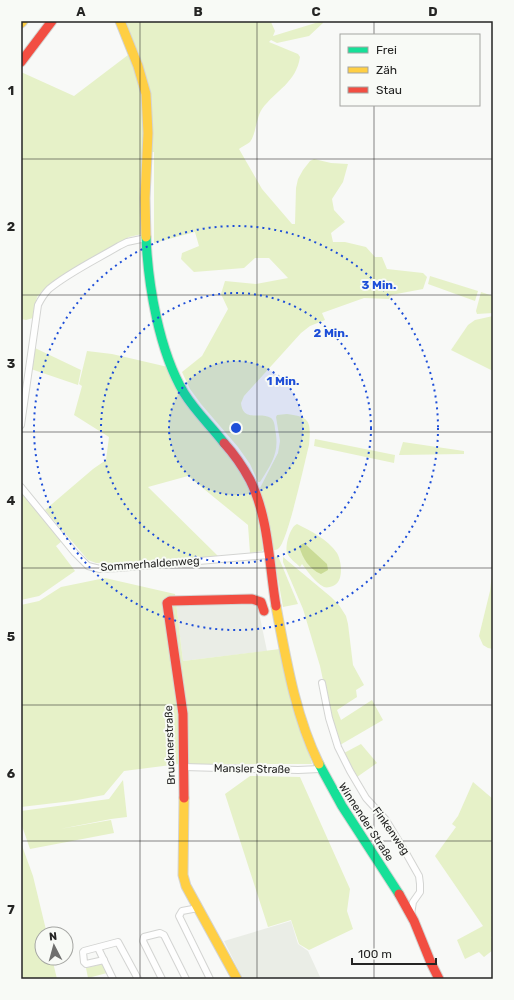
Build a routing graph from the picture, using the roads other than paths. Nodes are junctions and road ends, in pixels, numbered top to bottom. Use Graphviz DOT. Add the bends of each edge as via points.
graph roads {
  1 [pos="23,21"];
  2 [pos="52,21"];
  3 [pos="120,21"];
  4 [pos="21,23"];
  5 [pos="21,62"];
  6 [pos="146,238"];
  7 [pos="21,426"];
  8 [pos="21,487"];
  9 [pos="268,555"];
  10 [pos="264,611"];
  11 [pos="322,683"];
  12 [pos="184,768"];
  13 [pos="320,768"];
  14 [pos="198,908"];
  15 [pos="411,914"];
  16 [pos="98,948"];
  17 [pos="104,960"];
  18 [pos="436,978"];
  19 [pos="113,979"];
  20 [pos="138,979"];
  21 [pos="162,979"];
  22 [pos="186,979"];
  23 [pos="210,979"];
  24 [pos="237,979"];
  1 -- 4 [label="main road"];
  2 -- 5 [label="main road"];
  3 -- 6 [label="main road, Winnender Straße" via="139,65 146,96"];
  6 -- 7 [label="street" via="119,246 64,279 42,297 38,305"];
  6 -- 9 [label="main road, Winnender Straße" via="156,312 173,368 190,400 243,466 257,496"];
  8 -- 9 [label="street, Sommerhaldenweg" via="88,566 134,567"];
  9 -- 13 [label="main road, Winnender Straße" via="289,671 308,742"];
  10 -- 12 [label="main road, Brucknerstraße" via="258,600 252,599 167,603 183,714"];
  11 -- 15 [label="street, Finkenweg" via="338,747 350,771 366,798 386,820 419,876 420,892 413,902"];
  12 -- 13 [label="street, Mansler Straße"];
  12 -- 14 [label="main road, Brucknerstraße" via="183,875"];
  13 -- 15 [label="main road, Winnender Straße"];
  14 -- 23 [label="street" via="182,911 179,916"];
  14 -- 24 [label="main road, Brucknerstraße"];
  15 -- 18 [label="main road, Winnender Straße"];
  16 -- 17 [label="street"];
  16 -- 17 [label="street" via="84,951 84,962 90,964"];
  16 -- 20 [label="street" via="118,942"];
  17 -- 19 [label="street"];
  21 -- 22 [label="street" via="143,941 144,937 160,933 164,935"];
}
